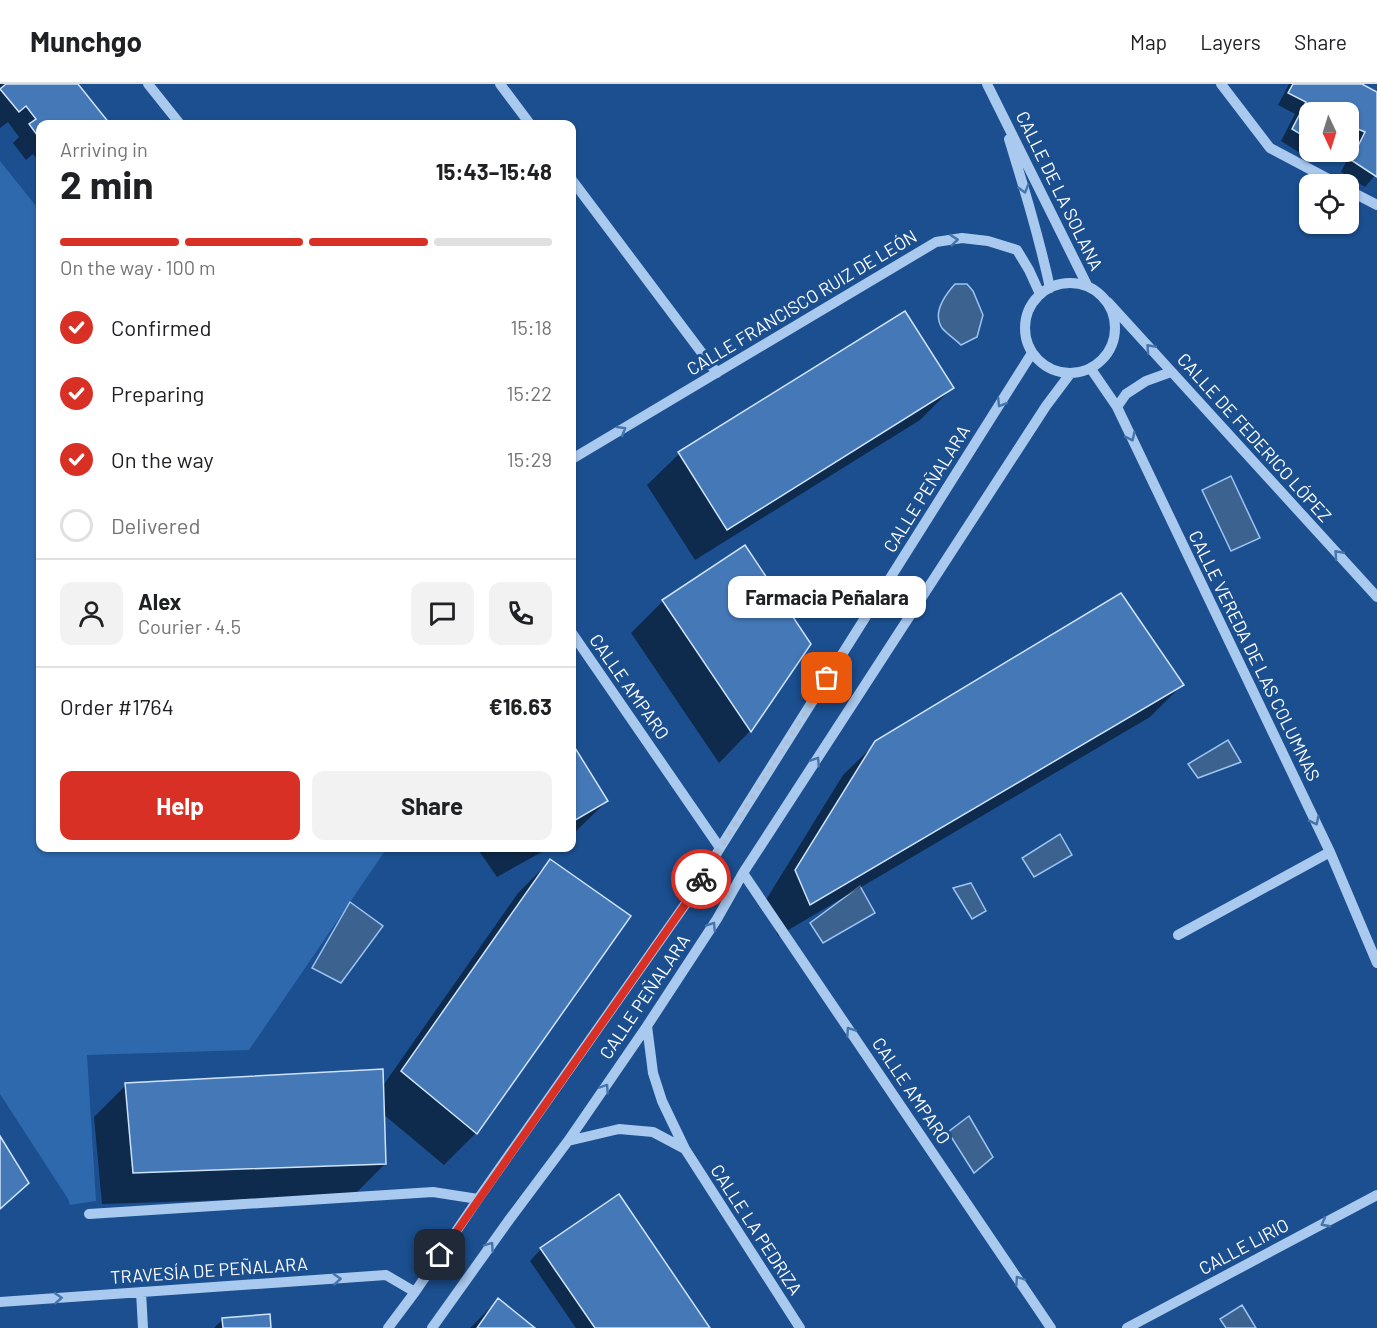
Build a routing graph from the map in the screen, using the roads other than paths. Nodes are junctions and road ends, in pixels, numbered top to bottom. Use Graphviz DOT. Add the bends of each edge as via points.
graph roads {
  1 [pos="148,84"];
  2 [pos="500,84"];
  3 [pos="987,84"];
  4 [pos="1221,84"];
  5 [pos="1001,112"];
  6 [pos="177,120"];
  7 [pos="527,120"];
  8 [pos="1319,174"];
  9 [pos="576,185"];
  10 [pos="1359,196"];
  11 [pos="1377,205"];
  12 [pos="1087,285"];
  13 [pos="1045,291"];
  14 [pos="1108,302"];
  15 [pos="1032,353"];
  16 [pos="1091,369"];
  17 [pos="1171,372"];
  18 [pos="717,373"];
  19 [pos="1070,374"];
  20 [pos="1117,408"];
  21 [pos="576,457"];
  22 [pos="1377,597"];
  23 [pos="576,639"];
  24 [pos="720,848"];
  25 [pos="1330,852"];
  26 [pos="743,873"];
  27 [pos="1178,935"];
  28 [pos="1377,963"];
  29 [pos="647,1026"];
  30 [pos="568,1142"];
  31 [pos="685,1149"];
  32 [pos="1377,1195"];
  33 [pos="478,1199"];
  34 [pos="89,1214"];
  35 [pos="141,1292"];
  36 [pos="415,1292"];
  37 [pos="0,1302"];
  38 [pos="143,1328"];
  39 [pos="388,1328"];
  40 [pos="432,1328"];
  41 [pos="800,1328"];
  42 [pos="1051,1328"];
  43 [pos="1128,1328"];
  1 -- 6 [label="street"];
  2 -- 7 [label="street"];
  3 -- 5 [label="street, CALLE DE LA SOLANA"];
  4 -- 8 [label="street" via="1270,148"];
  5 -- 12 [label="street, CALLE DE LA SOLANA"];
  5 -- 13 [label="street, CALLE DE LA SOLANA, one-way" via="1032,216"];
  9 -- 18 [label="street"];
  10 -- 11 [label="street"];
  12 -- 13 [label="street" via="1066,282"];
  12 -- 14 [label="street"];
  13 -- 15 [label="street" via="1028,312 1025,333"];
  18 -- 13 [label="street, CALLE FRANCISCO RUIZ DE LEÓN, one-way" via="936,242 962,238 1017,250"];
  14 -- 16 [label="street" via="1116,327 1108,354"];
  17 -- 14 [label="street, CALLE DE FEDERICO LÓPEZ, one-way"];
  15 -- 19 [label="street" via="1048,368"];
  15 -- 24 [label="street, CALLE PEÑALARA, one-way"];
  16 -- 19 [label="street"];
  16 -- 20 [label="street, CALLE VEREDA DE LAS COLUMNAS"];
  17 -- 20 [label="street" via="1126,394"];
  22 -- 17 [label="street, CALLE DE FEDERICO LÓPEZ, one-way"];
  21 -- 18 [label="street, CALLE FRANCISCO RUIZ DE LEÓN, one-way"];
  26 -- 19 [label="street, CALLE PEÑALARA, one-way"];
  20 -- 25 [label="street, CALLE VEREDA DE LAS COLUMNAS, one-way"];
  23 -- 24 [label="street, CALLE AMPARO"];
  24 -- 33 [label="street, CALLE PEÑALARA" via="689,899"];
  25 -- 27 [label="street"];
  25 -- 28 [label="street, CALLE VEREDA DE LAS COLUMNAS"];
  29 -- 26 [label="street, CALLE PEÑALARA, one-way"];
  42 -- 26 [label="street, CALLE AMPARO, one-way"];
  30 -- 29 [label="street, CALLE PEÑALARA, one-way"];
  29 -- 31 [label="street, CALLE LA PEDRIZA" via="653,1073"];
  30 -- 31 [label="street, CALLE LA PEDRIZA" via="619,1129 653,1132"];
  40 -- 30 [label="street, CALLE PEÑALARA, one-way"];
  31 -- 41 [label="street, CALLE LA PEDRIZA"];
  32 -- 43 [label="street, CALLE LIRIO, one-way"];
  33 -- 34 [label="street" via="433,1192"];
  33 -- 36 [label="street, CALLE PEÑALARA"];
  35 -- 36 [label="street, TRAVESÍA DE PEÑALARA, one-way" via="386,1275"];
  37 -- 35 [label="street, TRAVESÍA DE PEÑALARA, one-way"];
  35 -- 38 [label="street"];
  36 -- 39 [label="street, CALLE PEÑALARA"];
}
